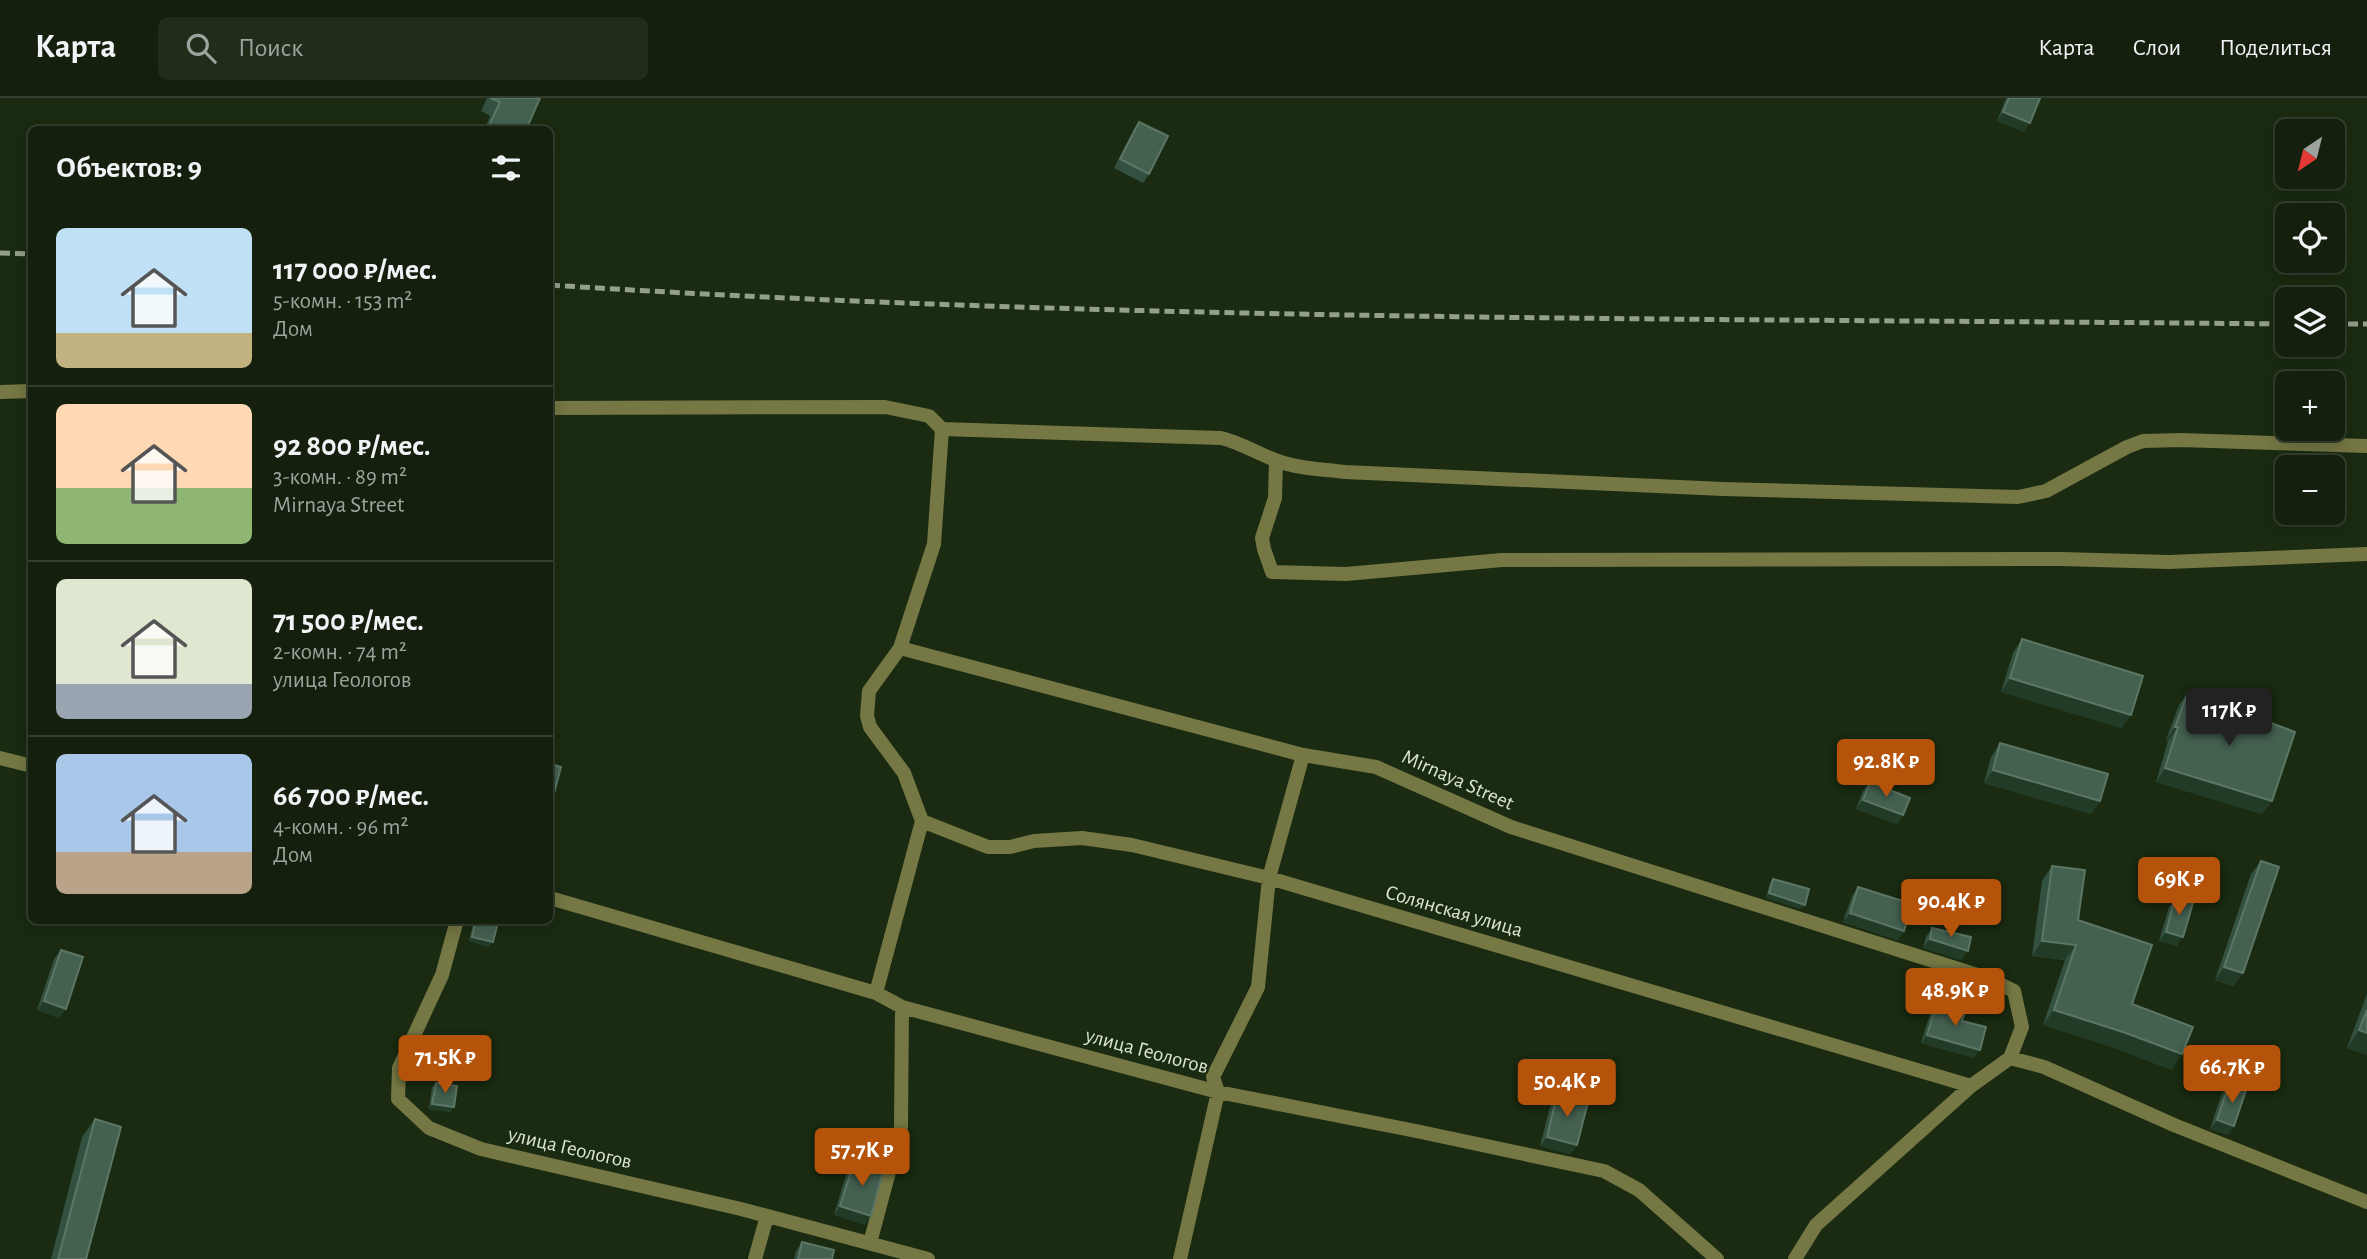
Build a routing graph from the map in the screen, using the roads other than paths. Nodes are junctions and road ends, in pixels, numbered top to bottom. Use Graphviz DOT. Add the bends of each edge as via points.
graph roads {
  1 [pos="28,391"];
  2 [pos="0,392"];
  3 [pos="553,408"];
  4 [pos="942,429"];
  5 [pos="2367,446"];
  6 [pos="1276,461"];
  7 [pos="2367,554"];
  8 [pos="900,648"];
  9 [pos="1303,755"];
  10 [pos="0,758"];
  11 [pos="28,765"];
  12 [pos="922,821"];
  13 [pos="1269,878"];
  14 [pos="553,899"];
  15 [pos="456,924"];
  16 [pos="876,993"];
  17 [pos="902,1007"];
  18 [pos="2010,1058"];
  19 [pos="1971,1086"];
  20 [pos="1218,1092"];
  21 [pos="2367,1202"];
  22 [pos="767,1216"];
  23 [pos="870,1243"];
  24 [pos="755,1259"];
  25 [pos="928,1259"];
  26 [pos="1180,1259"];
  27 [pos="1717,1259"];
  28 [pos="1795,1259"];
  1 -- 2 [label="street"];
  3 -- 4 [label="street" via="885,407 929,416"];
  4 -- 6 [label="street" via="1221,438"];
  4 -- 8 [label="street" via="934,544"];
  5 -- 6 [label="street" via="2143,441 2046,491 2018,497 1358,473"];
  6 -- 7 [label="street" via="1275,498 1262,538 1272,572 1346,574 1502,560 2169,562"];
  8 -- 9 [label="street, Mirnaya Street"];
  8 -- 12 [label="street" via="869,691 867,716 876,738 904,773"];
  9 -- 13 [label="street"];
  9 -- 18 [label="street, Mirnaya Street" via="1376,767 1511,827 1990,979 2014,991 2022,1027"];
  10 -- 11 [label="street"];
  12 -- 13 [label="street, Солянская улица" via="988,847 1082,838 1132,845"];
  12 -- 16 [label="street"];
  13 -- 19 [label="street, Солянская улица"];
  13 -- 20 [label="street" via="1258,987 1213,1077"];
  14 -- 16 [label="street, улица Геологов"];
  15 -- 22 [label="street, улица Геологов" via="442,975 399,1069 398,1099 429,1128 481,1149"];
  16 -- 17 [label="street, улица Геологов"];
  17 -- 20 [label="street, улица Геологов"];
  17 -- 23 [label="street" via="901,1127"];
  18 -- 19 [label="street"];
  18 -- 21 [label="street" via="2043,1067"];
  19 -- 28 [label="street" via="1816,1225"];
  20 -- 26 [label="street"];
  20 -- 27 [label="street, улица Геологов" via="1604,1171 1639,1190"];
  22 -- 23 [label="street, улица Геологов"];
  22 -- 24 [label="street"];
  23 -- 25 [label="street, улица Геологов"];
}
